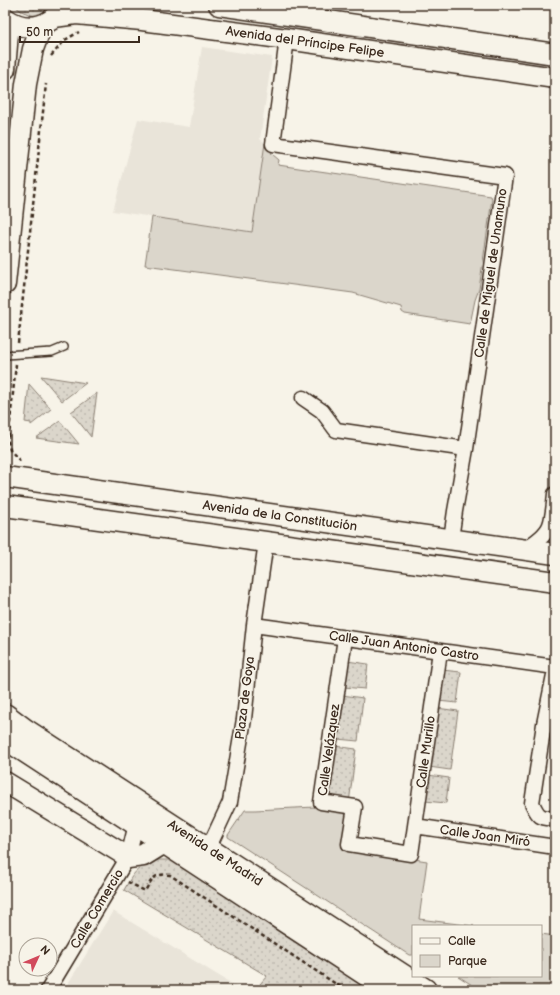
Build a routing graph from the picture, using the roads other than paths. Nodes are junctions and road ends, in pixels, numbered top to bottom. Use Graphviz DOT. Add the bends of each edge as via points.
graph roads {
  1 [pos="219,5"];
  2 [pos="53,16"];
  3 [pos="7,19"];
  4 [pos="287,39"];
  5 [pos="555,54"];
  6 [pos="5,69"];
  7 [pos="555,78"];
  8 [pos="5,284"];
  9 [pos="64,347"];
  10 [pos="5,355"];
  11 [pos="303,398"];
  12 [pos="466,449"];
  13 [pos="5,477"];
  14 [pos="555,494"];
  15 [pos="5,506"];
  16 [pos="451,539"];
  17 [pos="266,542"];
  18 [pos="523,550"];
  19 [pos="555,554"];
  20 [pos="554,583"];
  21 [pos="254,625"];
  22 [pos="345,638"];
  23 [pos="440,651"];
  24 [pos="555,667"];
  25 [pos="555,670"];
  26 [pos="5,715"];
  27 [pos="5,738"];
  28 [pos="5,782"];
  29 [pos="555,818"];
  30 [pos="136,824"];
  31 [pos="415,826"];
  32 [pos="164,842"];
  33 [pos="555,847"];
  34 [pos="208,848"];
  35 [pos="411,854"];
  36 [pos="128,857"];
  37 [pos="48,990"];
  38 [pos="390,990"];
  39 [pos="425,990"];
  1 -- 5 [label="street, Avenida del Príncipe Felipe"];
  2 -- 3 [label="street, Avenida del Príncipe Felipe" via="33,27 16,25"];
  2 -- 4 [label="street, Avenida del Príncipe Felipe" via="76,14 150,21"];
  2 -- 8 [label="street" via="33,49 26,84"];
  3 -- 6 [label="street"];
  4 -- 7 [label="street, Avenida del Príncipe Felipe"];
  4 -- 12 [label="street, Calle de Miguel de Unamuno" via="273,144 505,176"];
  9 -- 10 [label="lane" via="52,352"];
  11 -- 12 [label="street" via="322,411 336,430"];
  12 -- 16 [label="street, Calle de Miguel de Unamuno"];
  13 -- 16 [label="street, Avenida de la Constitución"];
  14 -- 18 [label="street" via="550,524 540,538"];
  15 -- 17 [label="street, Avenida de la Constitución"];
  16 -- 18 [label="street, Avenida de la Constitución"];
  17 -- 20 [label="street, Avenida de la Constitución"];
  17 -- 21 [label="street, Plaza de Goya"];
  18 -- 19 [label="street, Avenida de la Constitución"];
  21 -- 22 [label="street, Calle Juan Antonio Castro"];
  21 -- 34 [label="street, Plaza de Goya" via="244,719 230,802"];
  22 -- 23 [label="street, Calle Juan Antonio Castro"];
  22 -- 35 [label="street, Calle Velázquez" via="321,802 355,807 349,844"];
  23 -- 24 [label="street, Calle Juan Antonio Castro"];
  23 -- 31 [label="street, Calle Murillo"];
  25 -- 29 [label="street" via="532,803 540,817"];
  26 -- 34 [label="main road, Avenida de Madrid"];
  27 -- 30 [label="main road, Avenida de Madrid"];
  28 -- 36 [label="street"];
  30 -- 32 [label="main road, Avenida de Madrid"];
  30 -- 36 [label="street, Calle Comercio"];
  31 -- 33 [label="street, Calle Joan Miró"];
  31 -- 35 [label="street, Calle Murillo"];
  32 -- 36 [label="main road" via="143,854"];
  32 -- 38 [label="main road, Avenida de Madrid"];
  34 -- 39 [label="main road, Avenida de Madrid"];
  36 -- 37 [label="street, Calle Comercio"];
}
